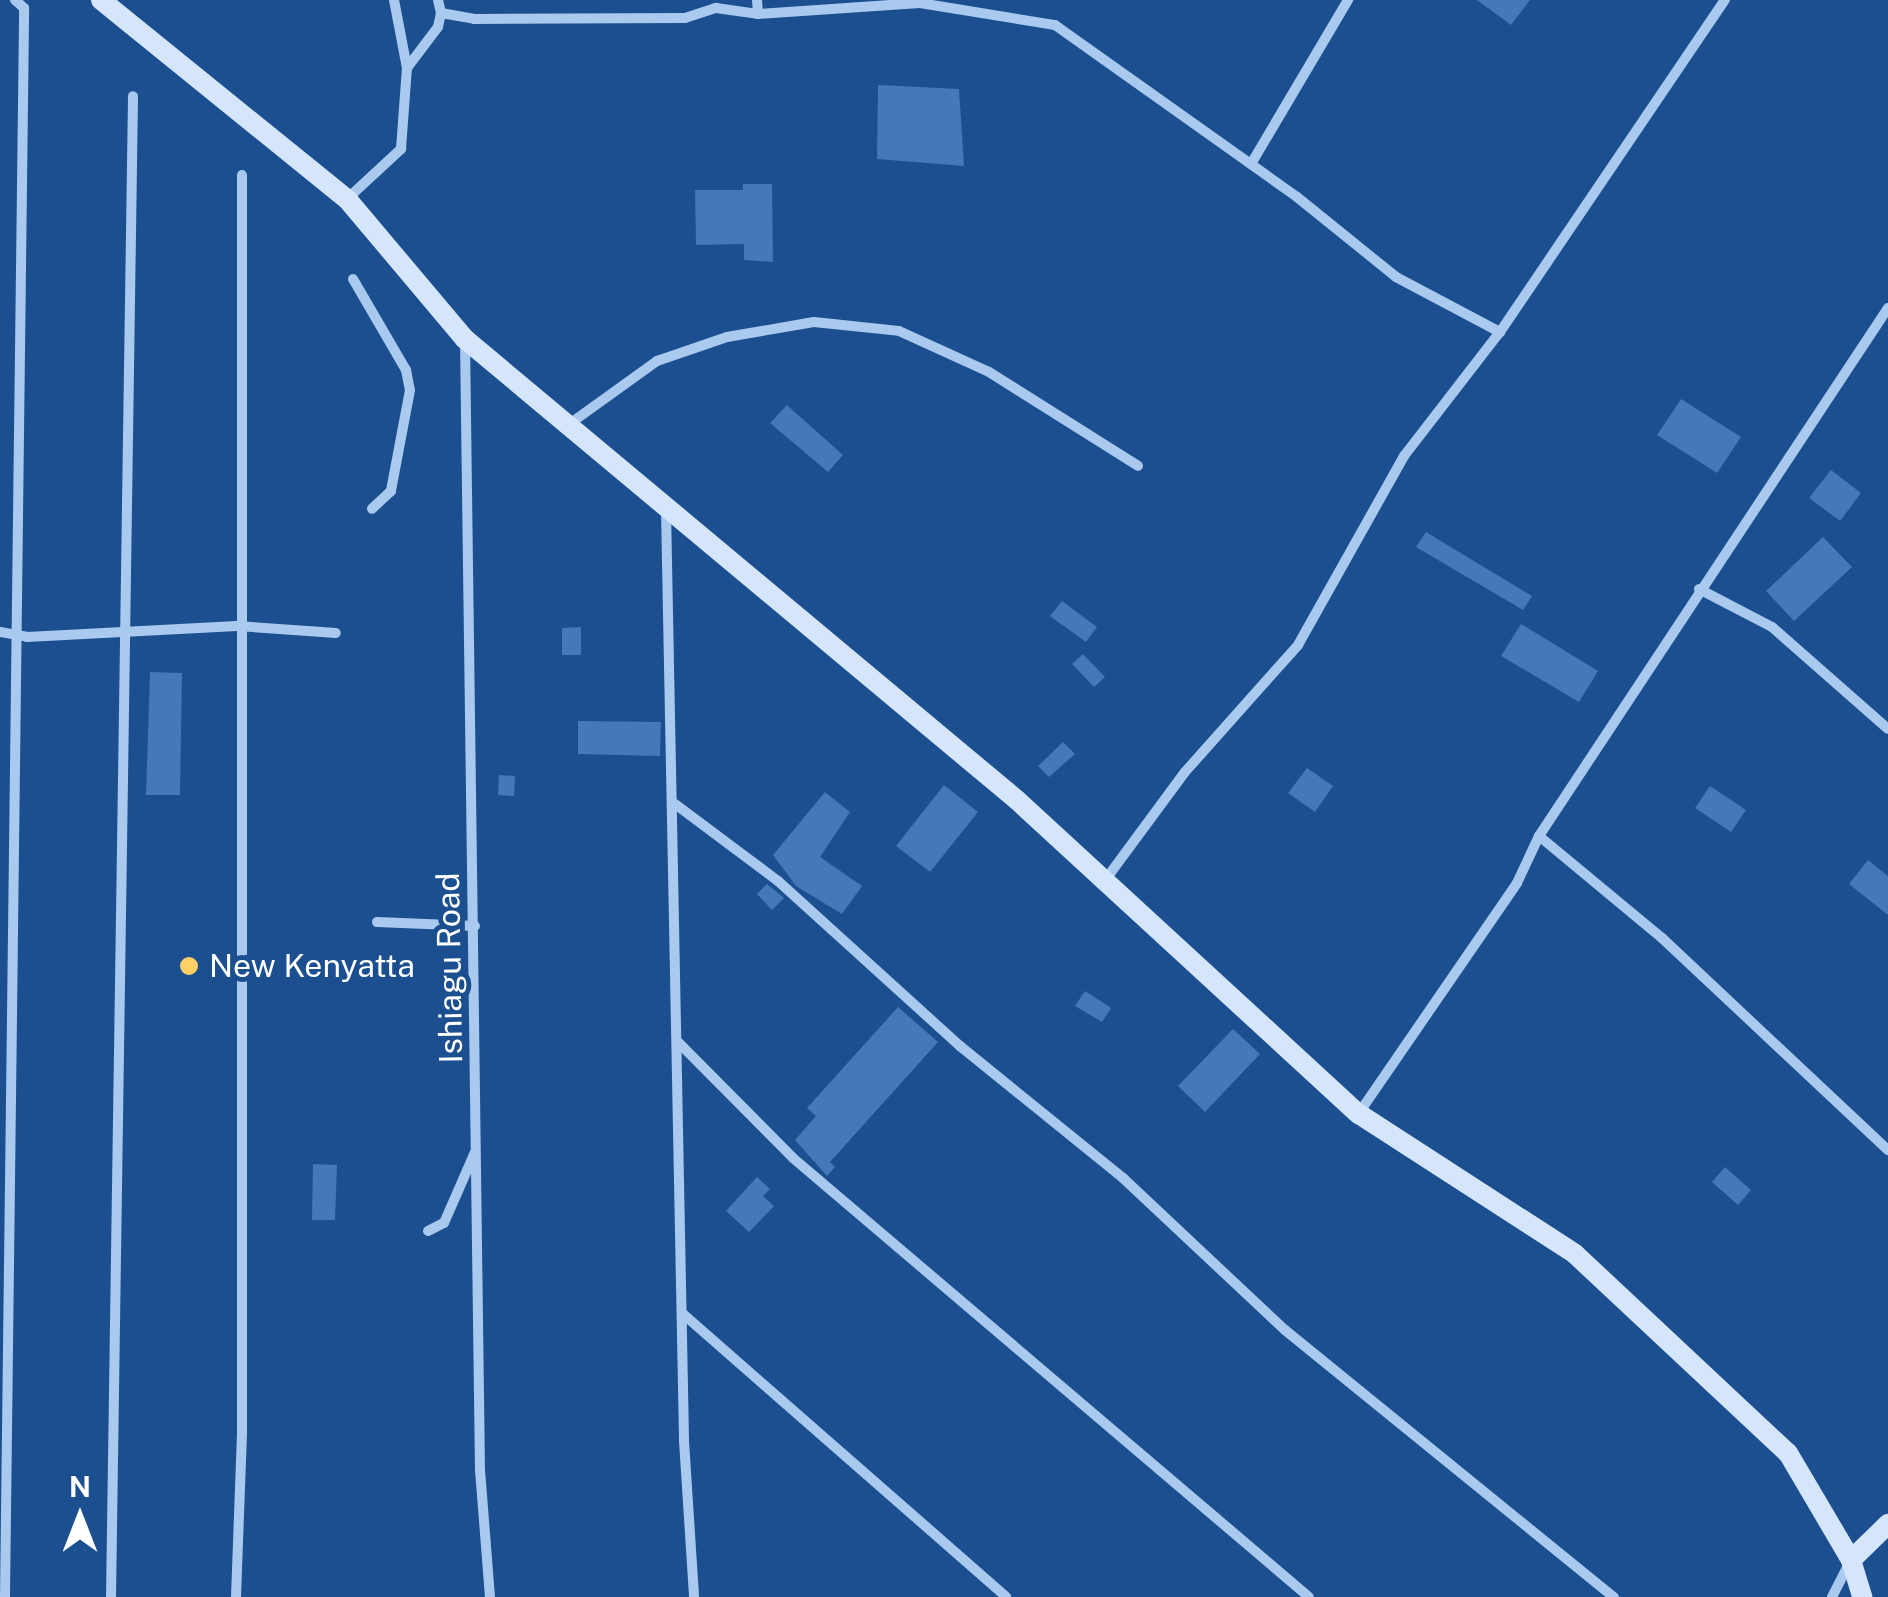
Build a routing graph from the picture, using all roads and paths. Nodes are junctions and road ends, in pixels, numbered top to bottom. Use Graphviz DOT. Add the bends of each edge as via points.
graph roads {
  1 [pos="15,0"];
  2 [pos="101,0"];
  3 [pos="394,0"];
  4 [pos="438,0"];
  5 [pos="757,0"];
  6 [pos="1348,0"];
  7 [pos="1725,0"];
  8 [pos="440,13"];
  9 [pos="758,14"];
  10 [pos="407,68"];
  11 [pos="133,96"];
  12 [pos="1250,164"];
  13 [pos="242,175"];
  14 [pos="347,198"];
  15 [pos="353,279"];
  16 [pos="1888,308"];
  17 [pos="1500,332"];
  18 [pos="465,338"];
  19 [pos="567,426"];
  20 [pos="1138,466"];
  21 [pos="372,509"];
  22 [pos="666,509"];
  23 [pos="1699,589"];
  24 [pos="238,626"];
  25 [pos="121,628"];
  26 [pos="0,632"];
  27 [pos="336,633"];
  28 [pos="14,635"];
  29 [pos="1888,728"];
  30 [pos="675,804"];
  31 [pos="1539,836"];
  32 [pos="1106,879"];
  33 [pos="378,922"];
  34 [pos="475,926"];
  35 [pos="678,1042"];
  36 [pos="1358,1114"];
  37 [pos="477,1147"];
  38 [pos="1888,1150"];
  39 [pos="428,1231"];
  40 [pos="682,1312"];
  41 [pos="1888,1524"];
  42 [pos="1850,1560"];
  43 [pos="694,1596"];
  44 [pos="6,1597"];
  45 [pos="111,1597"];
  46 [pos="236,1597"];
  47 [pos="490,1597"];
  48 [pos="1006,1597"];
  49 [pos="1310,1597"];
  50 [pos="1614,1597"];
  51 [pos="1832,1597"];
  52 [pos="1862,1597"];
  1 -- 28 [label="street" via="24,8"];
  2 -- 14 [label="street"];
  3 -- 10 [label="street"];
  4 -- 8 [label="street"];
  5 -- 9 [label="street"];
  6 -- 12 [label="street"];
  7 -- 17 [label="street"];
  8 -- 9 [label="street" via="474,19 686,18 716,8"];
  8 -- 10 [label="street" via="438,27"];
  9 -- 12 [label="street" via="920,3 1054,24"];
  10 -- 14 [label="street" via="401,149"];
  11 -- 25 [label="street"];
  12 -- 17 [label="street" via="1396,277"];
  13 -- 24 [label="street"];
  14 -- 18 [label="street"];
  15 -- 21 [label="street" via="406,370 410,390 391,491"];
  16 -- 23 [label="street"];
  17 -- 32 [label="street" via="1404,456 1298,645 1185,772"];
  18 -- 19 [label="street"];
  18 -- 34 [label="street, Ishiagu Road"];
  19 -- 20 [label="street" via="657,361 726,336 814,322 899,331 989,372"];
  19 -- 22 [label="street"];
  22 -- 30 [label="street"];
  22 -- 32 [label="street"];
  23 -- 29 [label="street" via="1772,627"];
  23 -- 31 [label="street"];
  24 -- 25 [label="street"];
  24 -- 27 [label="street"];
  24 -- 46 [label="street" via="242,1434"];
  25 -- 28 [label="street"];
  25 -- 45 [label="street"];
  26 -- 28 [label="street"];
  28 -- 44 [label="street"];
  30 -- 35 [label="street"];
  30 -- 50 [label="street" via="778,880 960,1046 1123,1178 1284,1330"];
  31 -- 36 [label="street" via="1517,884"];
  31 -- 38 [label="street" via="1662,938"];
  32 -- 36 [label="street"];
  33 -- 34 [label="street"];
  34 -- 37 [label="street, Ishiagu Road"];
  35 -- 40 [label="street"];
  35 -- 49 [label="street" via="792,1158"];
  36 -- 42 [label="street" via="1575,1254 1788,1453"];
  37 -- 39 [label="street" via="444,1223"];
  37 -- 47 [label="street, Ishiagu Road" via="480,1470"];
  40 -- 43 [label="street"];
  40 -- 48 [label="street"];
  41 -- 42 [label="street"];
  42 -- 51 [label="street"];
  42 -- 52 [label="street"];
}
